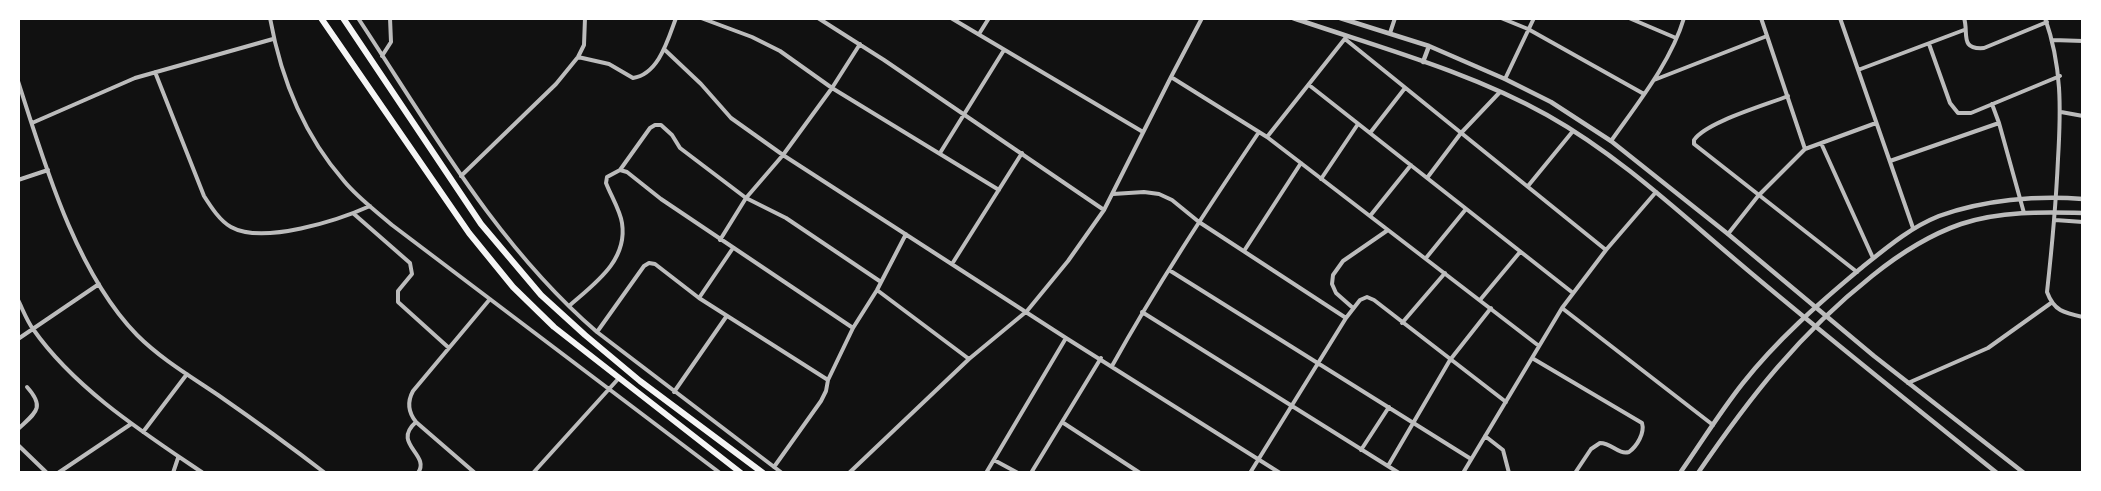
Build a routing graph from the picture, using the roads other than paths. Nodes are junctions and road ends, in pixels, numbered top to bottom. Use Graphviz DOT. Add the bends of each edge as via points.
graph roads {
  1 [pos="270,18"];
  2 [pos="321,18"];
  3 [pos="343,18"];
  4 [pos="357,18"];
  5 [pos="390,18"];
  6 [pos="585,18"];
  7 [pos="676,18"];
  8 [pos="701,18"];
  9 [pos="818,18"];
  10 [pos="951,18"];
  11 [pos="989,18"];
  12 [pos="1202,18"];
  13 [pos="1293,18"];
  14 [pos="1340,18"];
  15 [pos="1395,18"];
  16 [pos="1501,18"];
  17 [pos="1534,18"];
  18 [pos="1629,18"];
  19 [pos="1684,18"];
  20 [pos="1761,18"];
  21 [pos="1840,18"];
  22 [pos="1964,18"];
  23 [pos="2046,20"];
  24 [pos="1528,29"];
  25 [pos="1964,30"];
  26 [pos="1390,33"];
  27 [pos="979,34"];
  28 [pos="1767,36"];
  29 [pos="1346,38"];
  30 [pos="1676,38"];
  31 [pos="273,39"];
  32 [pos="2053,40"];
  33 [pos="2083,41"];
  34 [pos="860,44"];
  35 [pos="1929,44"];
  36 [pos="1429,46"];
  37 [pos="665,50"];
  38 [pos="1004,50"];
  39 [pos="382,57"];
  40 [pos="578,57"];
  41 [pos="1423,62"];
  42 [pos="1858,70"];
  43 [pos="155,72"];
  44 [pos="2060,76"];
  45 [pos="1171,77"];
  46 [pos="1505,79"];
  47 [pos="1653,80"];
  48 [pos="18,81"];
  49 [pos="1309,85"];
  50 [pos="832,88"];
  51 [pos="1406,88"];
  52 [pos="1500,92"];
  53 [pos="1644,94"];
  54 [pos="1788,96"];
  55 [pos="1992,104"];
  56 [pos="2061,112"];
  57 [pos="965,116"];
  58 [pos="2083,116"];
  59 [pos="32,123"];
  60 [pos="1876,123"];
  61 [pos="1999,123"];
  62 [pos="1358,124"];
  63 [pos="1573,131"];
  64 [pos="1143,132"];
  65 [pos="1259,132"];
  66 [pos="1370,133"];
  67 [pos="1461,133"];
  68 [pos="1267,137"];
  69 [pos="1611,141"];
  70 [pos="1821,143"];
  71 [pos="1805,149"];
  72 [pos="940,153"];
  73 [pos="1022,153"];
  74 [pos="783,155"];
  75 [pos="1890,161"];
  76 [pos="1301,164"];
  77 [pos="1411,165"];
  78 [pos="48,170"];
  79 [pos="620,170"];
  80 [pos="461,176"];
  81 [pos="1427,178"];
  82 [pos="1321,179"];
  83 [pos="18,180"];
  84 [pos="1528,186"];
  85 [pos="999,190"];
  86 [pos="1656,192"];
  87 [pos="1113,194"];
  88 [pos="1758,196"];
  89 [pos="2057,197"];
  90 [pos="746,198"];
  91 [pos="2083,199"];
  92 [pos="2021,201"];
  93 [pos="370,206"];
  94 [pos="1466,209"];
  95 [pos="1104,210"];
  96 [pos="2056,212"];
  97 [pos="2024,213"];
  98 [pos="2083,213"];
  99 [pos="354,214"];
  100 [pos="1370,216"];
  101 [pos="2055,220"];
  102 [pos="1199,222"];
  103 [pos="2083,222"];
  104 [pos="1913,228"];
  105 [pos="1388,230"];
  106 [pos="906,234"];
  107 [pos="1728,234"];
  108 [pos="720,240"];
  109 [pos="733,248"];
  110 [pos="1606,250"];
  111 [pos="1244,251"];
  112 [pos="1520,252"];
  113 [pos="1426,258"];
  114 [pos="1873,258"];
  115 [pos="952,264"];
  116 [pos="1169,270"];
  117 [pos="1857,272"];
  118 [pos="1445,273"];
  119 [pos="881,282"];
  120 [pos="99,284"];
  121 [pos="877,290"];
  122 [pos="1573,293"];
  123 [pos="699,298"];
  124 [pos="490,299"];
  125 [pos="18,300"];
  126 [pos="1480,300"];
  127 [pos="2051,303"];
  128 [pos="568,306"];
  129 [pos="1814,307"];
  130 [pos="1353,308"];
  131 [pos="1491,308"];
  132 [pos="1562,308"];
  133 [pos="1026,311"];
  134 [pos="1142,312"];
  135 [pos="726,316"];
  136 [pos="1824,316"];
  137 [pos="1803,317"];
  138 [pos="2083,317"];
  139 [pos="1346,318"];
  140 [pos="1402,323"];
  141 [pos="1815,326"];
  142 [pos="32,328"];
  143 [pos="853,328"];
  144 [pos="597,332"];
  145 [pos="1066,338"];
  146 [pos="18,339"];
  147 [pos="1539,346"];
  148 [pos="449,348"];
  149 [pos="1101,358"];
  150 [pos="1532,358"];
  151 [pos="969,359"];
  152 [pos="1450,360"];
  153 [pos="1317,362"];
  154 [pos="1112,366"];
  155 [pos="187,374"];
  156 [pos="619,378"];
  157 [pos="828,380"];
  158 [pos="1908,383"];
  159 [pos="27,387"];
  160 [pos="609,389"];
  161 [pos="674,392"];
  162 [pos="1506,402"];
  163 [pos="1290,406"];
  164 [pos="1389,407"];
  165 [pos="416,422"];
  166 [pos="1062,422"];
  167 [pos="1411,423"];
  168 [pos="131,424"];
  169 [pos="1713,425"];
  170 [pos="18,429"];
  171 [pos="143,432"];
  172 [pos="1485,436"];
  173 [pos="18,445"];
  174 [pos="1361,450"];
  175 [pos="178,458"];
  176 [pos="1258,459"];
  177 [pos="1471,459"];
  178 [pos="994,460"];
  179 [pos="1388,466"];
  180 [pos="774,467"];
  181 [pos="47,473"];
  182 [pos="58,473"];
  183 [pos="173,473"];
  184 [pos="203,473"];
  185 [pos="325,473"];
  186 [pos="418,473"];
  187 [pos="475,473"];
  188 [pos="533,473"];
  189 [pos="720,473"];
  190 [pos="741,473"];
  191 [pos="763,473"];
  192 [pos="782,473"];
  193 [pos="849,473"];
  194 [pos="986,473"];
  195 [pos="1018,473"];
  196 [pos="1031,473"];
  197 [pos="1140,473"];
  198 [pos="1250,473"];
  199 [pos="1280,473"];
  200 [pos="1399,473"];
  201 [pos="1463,473"];
  202 [pos="1509,473"];
  203 [pos="1575,473"];
  204 [pos="1680,473"];
  205 [pos="1698,473"];
  206 [pos="1997,473"];
  207 [pos="2024,473"];
  1 -- 31 [label="street"];
  2 -- 156 [label="highway" via="492,263 554,327"];
  3 -- 191 [label="highway" via="481,224 536,289 640,381"];
  4 -- 39 [label="street"];
  5 -- 39 [label="street" via="391,42"];
  6 -- 40 [label="street" via="584,45"];
  7 -- 37 [label="street"];
  8 -- 50 [label="street" via="780,51"];
  9 -- 34 [label="street"];
  10 -- 27 [label="street"];
  11 -- 27 [label="street"];
  12 -- 45 [label="street"];
  13 -- 29 [label="street"];
  14 -- 26 [label="street"];
  15 -- 26 [label="street"];
  16 -- 24 [label="street"];
  17 -- 24 [label="street"];
  18 -- 30 [label="street"];
  19 -- 30 [label="street"];
  20 -- 28 [label="street"];
  21 -- 42 [label="street"];
  22 -- 25 [label="street"];
  23 -- 25 [label="street" via="1984,48 1970,46"];
  23 -- 32 [label="street"];
  24 -- 46 [label="street"];
  24 -- 53 [label="street"];
  25 -- 35 [label="street"];
  26 -- 36 [label="street"];
  27 -- 38 [label="street"];
  28 -- 47 [label="street"];
  28 -- 54 [label="street"];
  29 -- 41 [label="street"];
  29 -- 49 [label="street"];
  29 -- 51 [label="street"];
  30 -- 47 [label="street"];
  31 -- 43 [label="street"];
  31 -- 93 [label="street" via="303,124 345,183"];
  32 -- 33 [label="street"];
  32 -- 44 [label="street"];
  34 -- 50 [label="street"];
  34 -- 57 [label="street"];
  35 -- 42 [label="street"];
  35 -- 55 [label="street" via="1958,113 1971,113"];
  36 -- 41 [label="street"];
  36 -- 46 [label="street"];
  37 -- 40 [label="street" via="651,68 633,78 609,64"];
  37 -- 74 [label="street" via="731,118"];
  38 -- 57 [label="street"];
  38 -- 64 [label="street"];
  39 -- 80 [label="street"];
  40 -- 80 [label="street" via="556,84"];
  41 -- 52 [label="street"];
  42 -- 60 [label="street"];
  43 -- 59 [label="street" via="113,86"];
  43 -- 99 [label="street" via="204,196 229,226 251,234 267,234"];
  44 -- 55 [label="street"];
  44 -- 56 [label="street"];
  45 -- 64 [label="street"];
  45 -- 65 [label="street"];
  46 -- 69 [label="street" via="1551,102"];
  47 -- 53 [label="street"];
  48 -- 59 [label="street"];
  49 -- 62 [label="street"];
  49 -- 68 [label="street"];
  50 -- 72 [label="street"];
  50 -- 74 [label="street"];
  51 -- 66 [label="street"];
  51 -- 67 [label="street"];
  52 -- 63 [label="street"];
  52 -- 67 [label="street"];
  53 -- 69 [label="street"];
  54 -- 71 [label="street"];
  54 -- 88 [label="street" via="1726,120 1701,132 1694,140 1698,149"];
  55 -- 61 [label="street"];
  56 -- 58 [label="street"];
  56 -- 89 [label="street"];
  57 -- 72 [label="street"];
  57 -- 73 [label="street"];
  59 -- 78 [label="street"];
  60 -- 70 [label="street"];
  60 -- 75 [label="street"];
  61 -- 75 [label="street"];
  61 -- 92 [label="street"];
  62 -- 66 [label="street"];
  62 -- 82 [label="street"];
  63 -- 84 [label="street"];
  63 -- 86 [label="street"];
  64 -- 87 [label="street"];
  65 -- 68 [label="street"];
  65 -- 102 [label="street"];
  66 -- 77 [label="street"];
  67 -- 81 [label="street"];
  67 -- 84 [label="street"];
  68 -- 76 [label="street"];
  69 -- 107 [label="street"];
  70 -- 71 [label="street"];
  70 -- 114 [label="street"];
  71 -- 88 [label="street"];
  72 -- 85 [label="street"];
  73 -- 85 [label="street"];
  73 -- 95 [label="street"];
  74 -- 90 [label="street"];
  74 -- 106 [label="street"];
  75 -- 104 [label="street"];
  76 -- 82 [label="street"];
  76 -- 111 [label="street"];
  77 -- 81 [label="street"];
  77 -- 100 [label="street"];
  78 -- 83 [label="street"];
  78 -- 120 [label="street"];
  79 -- 90 [label="street" via="650,128 661,125 680,148"];
  79 -- 108 [label="street"];
  79 -- 128 [label="street" via="607,177 606,183 622,221 621,249 608,269"];
  80 -- 128 [label="street" via="524,258"];
  81 -- 94 [label="street"];
  82 -- 100 [label="street"];
  84 -- 110 [label="street"];
  85 -- 115 [label="street"];
  86 -- 110 [label="street"];
  86 -- 137 [label="street"];
  87 -- 95 [label="street"];
  87 -- 102 [label="street" via="1159,194"];
  88 -- 107 [label="street"];
  88 -- 117 [label="street"];
  89 -- 91 [label="street"];
  89 -- 92 [label="street"];
  89 -- 96 [label="street"];
  90 -- 108 [label="street"];
  90 -- 119 [label="street" via="786,218"];
  92 -- 97 [label="street"];
  92 -- 104 [label="street" via="1939,216"];
  93 -- 99 [label="street"];
  93 -- 124 [label="street"];
  94 -- 112 [label="street"];
  94 -- 113 [label="street"];
  95 -- 133 [label="street"];
  96 -- 97 [label="street"];
  96 -- 98 [label="street"];
  96 -- 101 [label="street"];
  97 -- 136 [label="street" via="1973,221 1937,234 1883,267"];
  99 -- 148 [label="street" via="410,263 411,274 398,291 398,302"];
  100 -- 105 [label="street"];
  101 -- 103 [label="street"];
  101 -- 127 [label="street" via="2047,291"];
  102 -- 111 [label="street"];
  102 -- 116 [label="street"];
  104 -- 114 [label="street"];
  105 -- 113 [label="street"];
  105 -- 130 [label="street" via="1343,261 1333,275 1336,293"];
  106 -- 115 [label="street"];
  106 -- 119 [label="street"];
  107 -- 129 [label="street"];
  108 -- 109 [label="street"];
  109 -- 123 [label="street"];
  109 -- 143 [label="street"];
  110 -- 122 [label="street"];
  111 -- 139 [label="street"];
  112 -- 122 [label="street"];
  112 -- 126 [label="street"];
  113 -- 118 [label="street"];
  114 -- 117 [label="street"];
  115 -- 133 [label="street"];
  116 -- 134 [label="street"];
  116 -- 153 [label="street"];
  117 -- 129 [label="street"];
  118 -- 126 [label="street"];
  118 -- 140 [label="street"];
  119 -- 121 [label="street"];
  120 -- 142 [label="street"];
  120 -- 155 [label="street" via="137,334"];
  121 -- 143 [label="street"];
  121 -- 151 [label="street"];
  122 -- 132 [label="street"];
  123 -- 135 [label="street"];
  123 -- 144 [label="street" via="649,262"];
  124 -- 148 [label="street"];
  124 -- 160 [label="street"];
  125 -- 142 [label="street"];
  126 -- 131 [label="street"];
  127 -- 138 [label="street"];
  127 -- 158 [label="street" via="1988,348"];
  128 -- 144 [label="street"];
  129 -- 136 [label="street"];
  129 -- 137 [label="street"];
  130 -- 139 [label="street"];
  130 -- 140 [label="street" via="1367,297"];
  131 -- 147 [label="street"];
  131 -- 152 [label="street"];
  132 -- 147 [label="street"];
  132 -- 169 [label="street"];
  133 -- 145 [label="street"];
  133 -- 151 [label="street"];
  134 -- 154 [label="street"];
  134 -- 163 [label="street"];
  135 -- 157 [label="street"];
  135 -- 161 [label="street"];
  136 -- 141 [label="street"];
  136 -- 158 [label="street"];
  137 -- 141 [label="street"];
  137 -- 169 [label="street" via="1743,383"];
  139 -- 153 [label="street"];
  140 -- 152 [label="street"];
  141 -- 205 [label="street" via="1750,398"];
  141 -- 206 [label="street"];
  142 -- 146 [label="street"];
  142 -- 168 [label="street" via="68,369"];
  143 -- 157 [label="street"];
  144 -- 161 [label="street"];
  145 -- 149 [label="street"];
  145 -- 178 [label="street"];
  147 -- 150 [label="street"];
  148 -- 165 [label="street" via="411,396 410,411"];
  149 -- 154 [label="street"];
  149 -- 166 [label="street"];
  150 -- 162 [label="street"];
  150 -- 203 [label="street" via="1642,423 1640,439 1629,452 1600,443"];
  151 -- 193 [label="street"];
  152 -- 162 [label="street"];
  152 -- 167 [label="street"];
  153 -- 163 [label="street"];
  153 -- 164 [label="street"];
  154 -- 176 [label="street"];
  155 -- 171 [label="street"];
  155 -- 185 [label="street"];
  156 -- 160 [label="street"];
  156 -- 190 [label="highway"];
  157 -- 180 [label="street" via="821,401"];
  158 -- 207 [label="street"];
  159 -- 170 [label="street" via="38,405"];
  160 -- 188 [label="street"];
  160 -- 189 [label="street"];
  161 -- 180 [label="street"];
  162 -- 172 [label="street"];
  163 -- 174 [label="street"];
  163 -- 176 [label="street"];
  164 -- 167 [label="street"];
  164 -- 174 [label="street"];
  165 -- 186 [label="street" via="407,441 421,462"];
  165 -- 187 [label="street"];
  166 -- 196 [label="street"];
  166 -- 197 [label="street"];
  167 -- 177 [label="street"];
  167 -- 179 [label="street"];
  168 -- 171 [label="street"];
  168 -- 182 [label="street"];
  169 -- 204 [label="street"];
  171 -- 175 [label="street"];
  172 -- 177 [label="street"];
  172 -- 202 [label="street" via="1503,450"];
  173 -- 181 [label="street"];
  174 -- 179 [label="street"];
  175 -- 183 [label="street"];
  175 -- 184 [label="street"];
  176 -- 198 [label="street"];
  176 -- 199 [label="street"];
  177 -- 201 [label="street"];
  178 -- 194 [label="street"];
  178 -- 195 [label="street"];
  179 -- 200 [label="street"];
  180 -- 192 [label="street"];
}
